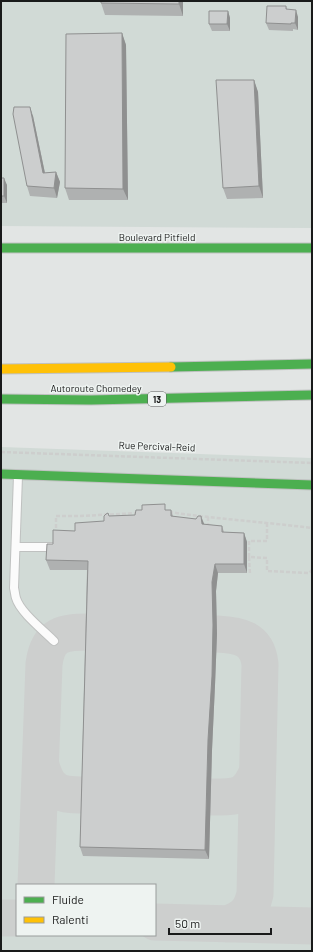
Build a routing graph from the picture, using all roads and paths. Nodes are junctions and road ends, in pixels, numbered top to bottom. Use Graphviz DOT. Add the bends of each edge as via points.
graph roads {
  1 [pos="1,248"];
  2 [pos="312,248"];
  3 [pos="312,364"];
  4 [pos="1,369"];
  5 [pos="312,395"];
  6 [pos="1,399"];
  7 [pos="1,452"];
  8 [pos="312,463"];
  9 [pos="1,474"];
  10 [pos="18,475"];
  11 [pos="312,485"];
  12 [pos="163,512"];
  13 [pos="139,513"];
  14 [pos="208,517"];
  15 [pos="267,523"];
  16 [pos="208,528"];
  17 [pos="312,528"];
  18 [pos="56,536"];
  19 [pos="243,540"];
  20 [pos="249,541"];
  21 [pos="16,547"];
  22 [pos="56,547"];
  23 [pos="249,557"];
  24 [pos="312,570"];
  25 [pos="250,575"];
  26 [pos="54,641"];
  1 -- 2 [label="main road, Boulevard Pitfield"];
  3 -- 4 [label="main road, Autoroute Chomedey"];
  5 -- 6 [label="main road, Autoroute Chomedey / 13" via="91,400"];
  7 -- 8 [label="path, Rue Percival-Reid"];
  9 -- 10 [label="main road"];
  10 -- 11 [label="main road"];
  10 -- 21 [label="lane"];
  12 -- 14 [label="path"];
  13 -- 18 [label="path" via="56,516"];
  14 -- 15 [label="path"];
  14 -- 16 [label="path"];
  15 -- 17 [label="path"];
  15 -- 20 [label="path" via="267,541"];
  19 -- 20 [label="path"];
  20 -- 23 [label="path"];
  21 -- 22 [label="lane"];
  21 -- 26 [label="lane" via="14,588 17,602"];
  23 -- 24 [label="path" via="267,558 267,571 309,573"];
  23 -- 25 [label="path"];
}
